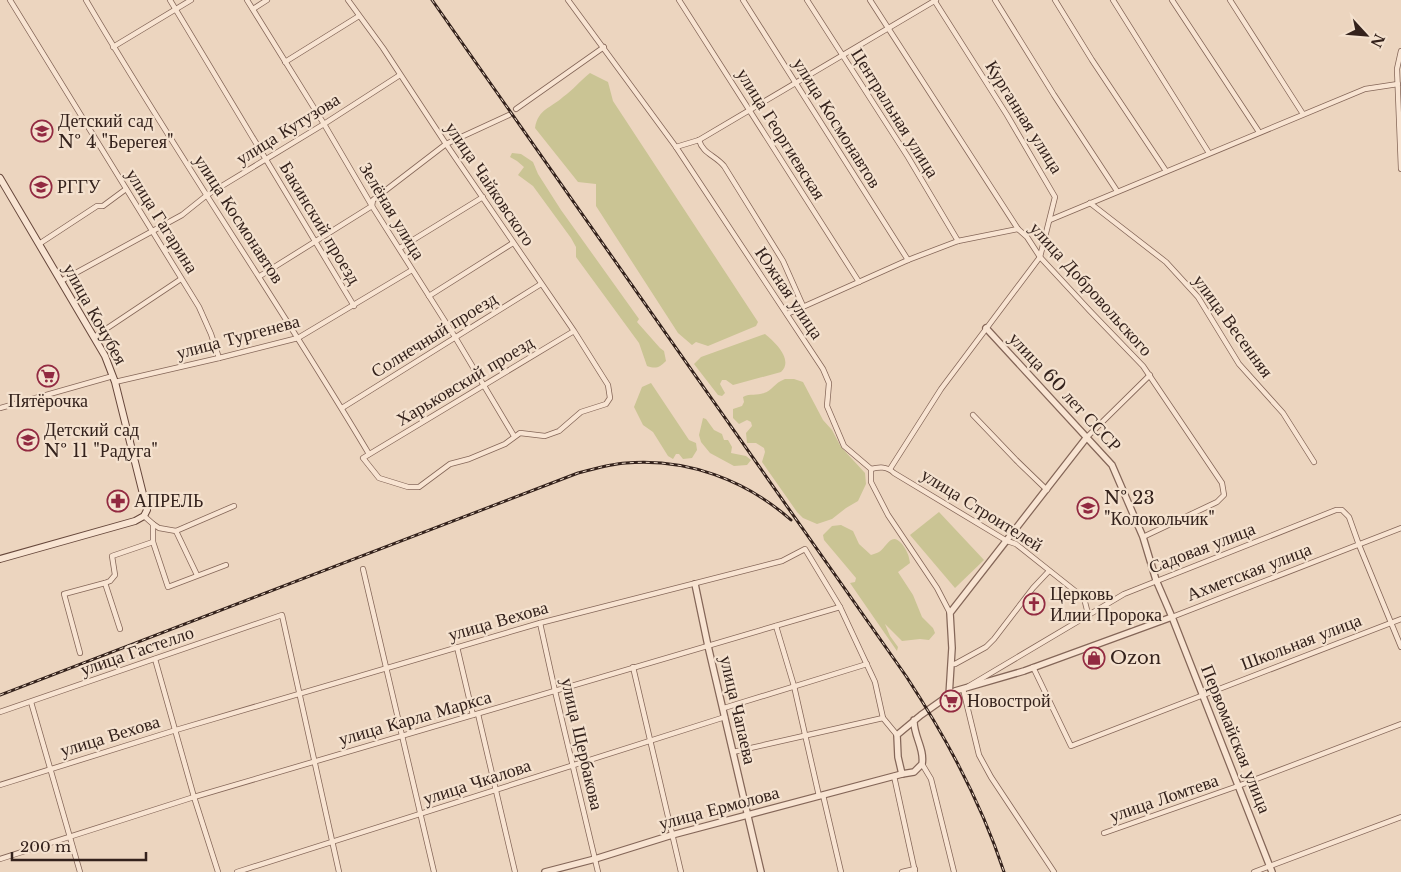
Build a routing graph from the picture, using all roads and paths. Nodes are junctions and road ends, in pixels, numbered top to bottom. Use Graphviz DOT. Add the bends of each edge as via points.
graph roads {
  1 [pos="10,0"];
  2 [pos="86,0"];
  3 [pos="170,0"];
  4 [pos="191,0"];
  5 [pos="247,0"];
  6 [pos="267,0"];
  7 [pos="348,0"];
  8 [pos="568,0"];
  9 [pos="679,0"];
  10 [pos="743,0"];
  11 [pos="807,0"];
  12 [pos="870,0"];
  13 [pos="935,0"];
  14 [pos="995,0"];
  15 [pos="1054,0"];
  16 [pos="1112,0"];
  17 [pos="1172,0"];
  18 [pos="1230,0"];
  19 [pos="176,9"];
  20 [pos="253,9"];
  21 [pos="359,16"];
  22 [pos="888,29"];
  23 [pos="113,47"];
  24 [pos="604,47"];
  25 [pos="1401,51"];
  26 [pos="843,56"];
  27 [pos="286,62"];
  28 [pos="400,74"];
  29 [pos="796,83"];
  30 [pos="1398,84"];
  31 [pos="516,110"];
  32 [pos="750,110"];
  33 [pos="1302,114"];
  34 [pos="509,115"];
  35 [pos="324,124"];
  36 [pos="1259,132"];
  37 [pos="699,140"];
  38 [pos="446,144"];
  39 [pos="676,147"];
  40 [pos="1209,153"];
  41 [pos="266,160"];
  42 [pos="1401,169"];
  43 [pos="1166,171"];
  44 [pos="0,178"];
  45 [pos="126,189"];
  46 [pos="1117,191"];
  47 [pos="207,195"];
  48 [pos="483,197"];
  49 [pos="1090,203"];
  50 [pos="372,206"];
  51 [pos="1050,220"];
  52 [pos="1018,229"];
  53 [pos="152,232"];
  54 [pos="958,241"];
  55 [pos="316,242"];
  56 [pos="513,242"];
  57 [pos="39,244"];
  58 [pos="400,248"];
  59 [pos="1040,258"];
  60 [pos="908,260"];
  61 [pos="412,270"];
  62 [pos="260,276"];
  63 [pos="181,279"];
  64 [pos="61,281"];
  65 [pos="859,282"];
  66 [pos="541,284"];
  67 [pos="429,296"];
  68 [pos="354,306"];
  69 [pos="803,306"];
  70 [pos="787,314"];
  71 [pos="986,328"];
  72 [pos="574,331"];
  73 [pos="94,337"];
  74 [pos="455,337"];
  75 [pos="298,338"];
  76 [pos="219,358"];
  77 [pos="1150,375"];
  78 [pos="114,379"];
  79 [pos="484,385"];
  80 [pos="0,408"];
  81 [pos="342,408"];
  82 [pos="973,415"];
  83 [pos="514,436"];
  84 [pos="1087,437"];
  85 [pos="369,454"];
  86 [pos="1314,462"];
  87 [pos="890,469"];
  88 [pos="871,470"];
  89 [pos="1047,490"];
  90 [pos="234,506"];
  91 [pos="144,516"];
  92 [pos="153,524"];
  93 [pos="1401,528"];
  94 [pos="176,531"];
  95 [pos="1143,537"];
  96 [pos="1007,541"];
  97 [pos="153,542"];
  98 [pos="1359,545"];
  99 [pos="0,559"];
  100 [pos="226,565"];
  101 [pos="363,569"];
  102 [pos="1050,571"];
  103 [pos="197,575"];
  104 [pos="1156,580"];
  105 [pos="105,583"];
  106 [pos="695,584"];
  107 [pos="840,607"];
  108 [pos="950,613"];
  109 [pos="1088,614"];
  110 [pos="1172,617"];
  111 [pos="1401,619"];
  112 [pos="1391,622"];
  113 [pos="540,623"];
  114 [pos="776,626"];
  115 [pos="120,629"];
  116 [pos="708,646"];
  117 [pos="456,647"];
  118 [pos="1401,648"];
  119 [pos="80,653"];
  120 [pos="155,659"];
  121 [pos="867,664"];
  122 [pos="951,664"];
  123 [pos="632,667"];
  124 [pos="1033,667"];
  125 [pos="387,668"];
  126 [pos="794,686"];
  127 [pos="964,688"];
  128 [pos="555,691"];
  129 [pos="300,693"];
  130 [pos="949,696"];
  131 [pos="1202,696"];
  132 [pos="31,702"];
  133 [pos="724,708"];
  134 [pos="0,712"];
  135 [pos="476,715"];
  136 [pos="725,717"];
  137 [pos="883,718"];
  138 [pos="914,720"];
  139 [pos="1401,724"];
  140 [pos="176,730"];
  141 [pos="897,735"];
  142 [pos="402,736"];
  143 [pos="805,736"];
  144 [pos="650,740"];
  145 [pos="733,752"];
  146 [pos="315,762"];
  147 [pos="922,764"];
  148 [pos="573,765"];
  149 [pos="51,769"];
  150 [pos="902,774"];
  151 [pos="894,776"];
  152 [pos="0,785"];
  153 [pos="1238,786"];
  154 [pos="496,790"];
  155 [pos="821,796"];
  156 [pos="194,797"];
  157 [pos="421,814"];
  158 [pos="747,816"];
  159 [pos="1401,817"];
  160 [pos="1104,833"];
  161 [pos="672,835"];
  162 [pos="70,838"];
  163 [pos="332,842"];
  164 [pos="0,859"];
  165 [pos="595,859"];
  166 [pos="1271,869"];
  167 [pos="915,870"];
  168 [pos="80,872"];
  169 [pos="218,872"];
  170 [pos="237,872"];
  171 [pos="339,872"];
  172 [pos="434,872"];
  173 [pos="515,872"];
  174 [pos="544,872"];
  175 [pos="598,872"];
  176 [pos="680,872"];
  177 [pos="761,872"];
  178 [pos="841,872"];
  179 [pos="902,872"];
  180 [pos="954,872"];
  181 [pos="1054,872"];
  182 [pos="1254,872"];
  1 -- 45 [label="street, улица Гагарина"];
  2 -- 23 [label="street, улица Космонавтов"];
  3 -- 19 [label="street, Бакинский проезд"];
  4 -- 19 [label="street"];
  5 -- 20 [label="street, Зелёная улица"];
  6 -- 20 [label="street"];
  7 -- 21 [label="street, улица Чайковского"];
  8 -- 24 [label="street, Южная улица"];
  9 -- 32 [label="street, улица Георгиевская"];
  10 -- 29 [label="street, улица Космонавтов"];
  11 -- 26 [label="street, Центральная улица"];
  12 -- 22 [label="street, улица Добровольского"];
  13 -- 22 [label="street"];
  13 -- 51 [label="street, Курганная улица" via="1055,193"];
  14 -- 46 [label="street"];
  15 -- 43 [label="street"];
  16 -- 40 [label="street"];
  17 -- 36 [label="street"];
  18 -- 33 [label="street"];
  19 -- 23 [label="street"];
  19 -- 41 [label="street, Бакинский проезд"];
  20 -- 27 [label="street, Зелёная улица"];
  21 -- 27 [label="street"];
  21 -- 28 [label="street, улица Чайковского"];
  22 -- 26 [label="street"];
  22 -- 52 [label="street, улица Добровольского"];
  23 -- 47 [label="street, улица Космонавтов"];
  24 -- 31 [label="street"];
  24 -- 39 [label="street, Южная улица"];
  25 -- 30 [label="street"];
  26 -- 29 [label="street"];
  26 -- 54 [label="street, Центральная улица"];
  27 -- 35 [label="street, Зелёная улица"];
  28 -- 35 [label="street, улица Кутузова"];
  28 -- 38 [label="street, улица Чайковского"];
  29 -- 32 [label="street"];
  29 -- 60 [label="street, улица Космонавтов"];
  30 -- 33 [label="street" via="1366,89"];
  30 -- 42 [label="street"];
  32 -- 37 [label="street"];
  32 -- 65 [label="street, улица Георгиевская"];
  33 -- 36 [label="street"];
  34 -- 38 [label="street"];
  35 -- 41 [label="street, улица Кутузова"];
  35 -- 50 [label="street, Зелёная улица"];
  36 -- 40 [label="street"];
  37 -- 39 [label="street"];
  37 -- 69 [label="street" via="705,152 724,166 772,242"];
  38 -- 48 [label="street, улица Чайковского"];
  38 -- 50 [label="street" via="373,200"];
  39 -- 70 [label="street, Южная улица"];
  40 -- 43 [label="street"];
  41 -- 47 [label="street, улица Кутузова"];
  41 -- 55 [label="street, Бакинский проезд"];
  43 -- 46 [label="street"];
  44 -- 57 [label="main road, улица Кочубея"];
  45 -- 53 [label="street, улица Гагарина"];
  45 -- 57 [label="street"];
  46 -- 49 [label="street"];
  47 -- 53 [label="street, улица Кутузова"];
  47 -- 62 [label="street, улица Космонавтов"];
  48 -- 56 [label="street, улица Чайковского"];
  48 -- 58 [label="street"];
  49 -- 51 [label="street"];
  49 -- 86 [label="street, улица Весенняя" via="1166,262 1198,297 1239,364 1282,413"];
  50 -- 55 [label="street"];
  50 -- 58 [label="street, Зелёная улица"];
  51 -- 59 [label="street, Курганная улица"];
  52 -- 54 [label="street"];
  52 -- 59 [label="street, улица Добровольского"];
  53 -- 63 [label="street, улица Гагарина"];
  53 -- 64 [label="street, улица Кутузова"];
  54 -- 60 [label="street"];
  55 -- 62 [label="street"];
  55 -- 68 [label="street, Бакинский проезд"];
  56 -- 66 [label="street, улица Чайковского"];
  56 -- 67 [label="street"];
  57 -- 64 [label="main road, улица Кочубея"];
  58 -- 61 [label="street, Зелёная улица"];
  59 -- 71 [label="street"];
  59 -- 77 [label="street, улица Добровольского"];
  60 -- 65 [label="street"];
  61 -- 67 [label="street, Зелёная улица"];
  61 -- 68 [label="street, улица Тургенева"];
  62 -- 75 [label="street, улица Космонавтов"];
  63 -- 73 [label="street"];
  63 -- 76 [label="street, улица Гагарина" via="212,334"];
  64 -- 73 [label="main road, улица Кочубея"];
  65 -- 69 [label="street"];
  66 -- 72 [label="street, улица Чайковского"];
  66 -- 74 [label="street, Солнечный проезд"];
  67 -- 74 [label="street, Зелёная улица"];
  68 -- 75 [label="street, улица Тургенева"];
  69 -- 70 [label="street"];
  70 -- 88 [label="street, Южная улица" via="826,376 829,383 827,406 844,446"];
  71 -- 84 [label="street, улица 60 лет СССР"];
  71 -- 87 [label="street" via="941,389"];
  72 -- 79 [label="street, Харьковский проезд"];
  72 -- 83 [label="street, улица Чайковского" via="608,385 610,398 606,404 581,412 559,430 545,436"];
  73 -- 78 [label="main road, улица Кочубея"];
  74 -- 79 [label="street, Зелёная улица"];
  74 -- 81 [label="street, Солнечный проезд"];
  75 -- 76 [label="street, улица Тургенева"];
  75 -- 81 [label="street, улица Космонавтов"];
  76 -- 78 [label="street, улица Тургенева"];
  77 -- 84 [label="street"];
  77 -- 95 [label="street, улица Добровольского" via="1222,483 1224,495 1217,502"];
  78 -- 80 [label="street, улица Тургенева"];
  78 -- 91 [label="main road, улица Кочубея" via="146,505"];
  79 -- 83 [label="street, Зелёная улица"];
  79 -- 85 [label="street, Харьковский проезд"];
  81 -- 85 [label="street, улица Космонавтов"];
  82 -- 89 [label="street"];
  83 -- 85 [label="street" via="505,444 450,464 419,487 379,478 363,458"];
  84 -- 89 [label="street"];
  84 -- 95 [label="street, улица 60 лет СССР" via="1112,465"];
  87 -- 88 [label="street" via="880,467"];
  87 -- 96 [label="street, улица Строителей"];
  88 -- 108 [label="street" via="871,482 888,515"];
  89 -- 96 [label="street"];
  90 -- 94 [label="street"];
  91 -- 92 [label="street"];
  91 -- 99 [label="main road"];
  92 -- 94 [label="street"];
  92 -- 97 [label="street"];
  93 -- 98 [label="street, Ахметская улица"];
  94 -- 103 [label="street"];
  95 -- 104 [label="street, улица 60 лет СССР"];
  96 -- 102 [label="street, улица Строителей" via="1016,544"];
  96 -- 108 [label="street"];
  97 -- 103 [label="street" via="168,588"];
  97 -- 105 [label="street" via="112,556 115,575"];
  98 -- 104 [label="street, Садовая улица" via="1349,517 1342,510 1336,510"];
  98 -- 110 [label="street, Ахметская улица"];
  98 -- 112 [label="street"];
  100 -- 103 [label="street"];
  101 -- 125 [label="street"];
  102 -- 109 [label="street, улица Строителей" via="1084,598"];
  102 -- 122 [label="street" via="994,639"];
  104 -- 109 [label="street, Садовая улица"];
  104 -- 110 [label="street, улица 60 лет СССР"];
  105 -- 115 [label="street"];
  105 -- 119 [label="street" via="64,594"];
  106 -- 107 [label="street, улица Вехова" via="782,562 805,549"];
  106 -- 113 [label="street, улица Вехова"];
  106 -- 116 [label="street, улица Чапаева"];
  107 -- 114 [label="street, улица Карла Маркса"];
  107 -- 121 [label="street, улица Вехова"];
  108 -- 122 [label="street"];
  109 -- 127 [label="street, Садовая улица"];
  110 -- 124 [label="street, Ахметская улица"];
  110 -- 131 [label="street, Первомайская улица"];
  111 -- 112 [label="street, Школьная улица"];
  112 -- 118 [label="street"];
  112 -- 131 [label="street, Школьная улица"];
  113 -- 117 [label="street, улица Вехова"];
  113 -- 128 [label="street, улица Щербакова"];
  114 -- 116 [label="street, улица Карла Маркса"];
  114 -- 126 [label="street"];
  116 -- 123 [label="street, улица Карла Маркса"];
  116 -- 133 [label="street, улица Чапаева"];
  117 -- 125 [label="street, улица Вехова"];
  117 -- 135 [label="street"];
  120 -- 129 [label="street, улица Гастелло" via="282,615"];
  120 -- 132 [label="street, улица Гастелло"];
  120 -- 140 [label="street"];
  121 -- 126 [label="street"];
  121 -- 137 [label="street, улица Вехова"];
  122 -- 130 [label="street"];
  123 -- 128 [label="street, улица Карла Маркса"];
  123 -- 144 [label="street"];
  124 -- 127 [label="street, Ахметская улица"];
  124 -- 131 [label="street, Школьная улица" via="1071,746"];
  125 -- 129 [label="street, улица Вехова"];
  125 -- 142 [label="street"];
  126 -- 133 [label="street"];
  126 -- 143 [label="street"];
  127 -- 130 [label="street, Ахметская улица"];
  127 -- 181 [label="street" via="979,755"];
  128 -- 135 [label="street, улица Карла Маркса"];
  128 -- 148 [label="street, улица Щербакова"];
  129 -- 140 [label="street, улица Вехова"];
  129 -- 146 [label="street"];
  130 -- 138 [label="street, Ахметская улица"];
  131 -- 153 [label="street, Первомайская улица"];
  132 -- 134 [label="street, улица Гастелло"];
  132 -- 149 [label="street"];
  133 -- 136 [label="street, улица Чапаева"];
  135 -- 142 [label="street, улица Карла Маркса"];
  135 -- 154 [label="street"];
  136 -- 144 [label="street, улица Чкалова"];
  136 -- 145 [label="street, улица Чапаева"];
  137 -- 141 [label="street, улица Вехова"];
  137 -- 143 [label="street"];
  138 -- 141 [label="street, Ахметская улица"];
  138 -- 147 [label="street"];
  139 -- 153 [label="street, улица Ломтева"];
  140 -- 149 [label="street, улица Вехова"];
  140 -- 156 [label="street"];
  141 -- 150 [label="street"];
  142 -- 146 [label="street, улица Карла Маркса"];
  142 -- 157 [label="street"];
  143 -- 145 [label="street"];
  143 -- 155 [label="street"];
  144 -- 148 [label="street, улица Чкалова"];
  144 -- 161 [label="street"];
  145 -- 158 [label="street, улица Чапаева"];
  146 -- 156 [label="street, улица Карла Маркса"];
  146 -- 163 [label="street"];
  147 -- 150 [label="street, улица Ермолова" via="914,772"];
  147 -- 180 [label="street" via="932,779"];
  148 -- 154 [label="street, улица Чкалова"];
  148 -- 165 [label="street, улица Щербакова"];
  149 -- 152 [label="street, улица Вехова"];
  149 -- 162 [label="street"];
  150 -- 151 [label="street, улица Ермолова"];
  151 -- 155 [label="street, улица Ермолова"];
  151 -- 167 [label="street"];
  153 -- 160 [label="street, улица Ломтева"];
  153 -- 166 [label="street, Первомайская улица"];
  154 -- 157 [label="street, улица Чкалова"];
  154 -- 173 [label="street"];
  155 -- 158 [label="street, улица Ермолова"];
  155 -- 178 [label="street"];
  156 -- 162 [label="street, улица Карла Маркса"];
  156 -- 169 [label="street"];
  157 -- 163 [label="street, улица Чкалова"];
  157 -- 172 [label="street"];
  158 -- 161 [label="street, улица Ермолова"];
  158 -- 177 [label="street, улица Чапаева"];
  159 -- 166 [label="street"];
  161 -- 165 [label="street, улица Ермолова"];
  161 -- 176 [label="street"];
  162 -- 164 [label="street, улица Карла Маркса"];
  162 -- 168 [label="street"];
  163 -- 170 [label="street, улица Чкалова"];
  163 -- 171 [label="street"];
  165 -- 174 [label="street, улица Ермолова"];
  165 -- 175 [label="street, улица Щербакова"];
  166 -- 182 [label="street"];
  167 -- 179 [label="street"];
}
